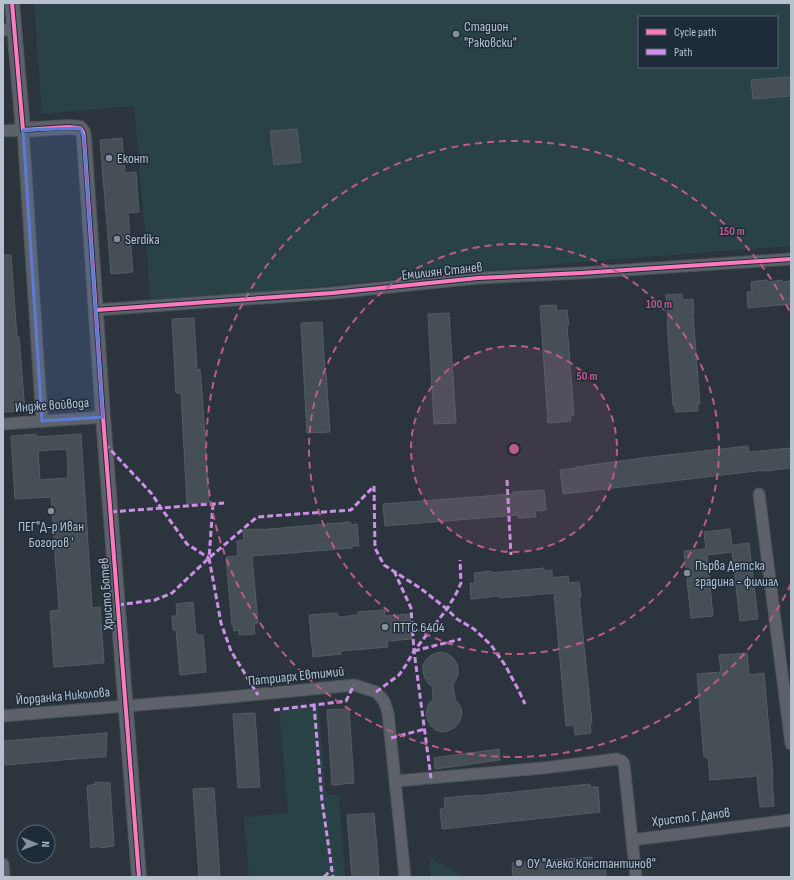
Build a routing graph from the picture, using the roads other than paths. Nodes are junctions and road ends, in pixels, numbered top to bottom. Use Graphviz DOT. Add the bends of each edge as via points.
graph roads {
  1 [pos="12,3"];
  2 [pos="9,30"];
  3 [pos="23,130"];
  4 [pos="3,131"];
  5 [pos="791,259"];
  6 [pos="96,310"];
  7 [pos="103,417"];
  8 [pos="42,421"];
  9 [pos="3,424"];
  10 [pos="759,494"];
  11 [pos="126,706"];
  12 [pos="3,716"];
  13 [pos="791,744"];
  14 [pos="396,782"];
  15 [pos="791,820"];
  16 [pos="632,840"];
  17 [pos="3,864"];
  18 [pos="4,877"];
  19 [pos="139,877"];
  20 [pos="405,877"];
  21 [pos="636,877"];
  1 -- 2 [label="street"];
  2 -- 3 [label="street"];
  3 -- 4 [label="street"];
  3 -- 6 [label="street, Христо Ботев" via="74,127 80,128 83,132"];
  3 -- 8 [label="street"];
  5 -- 6 [label="street, Емилиян Станев" via="478,278 332,293"];
  6 -- 7 [label="street, Христо Ботев"];
  7 -- 8 [label="street, Индже войвода"];
  7 -- 11 [label="street, Христо Ботев"];
  8 -- 9 [label="street, Индже войвода"];
  10 -- 13 [label="street"];
  11 -- 12 [label="street, Йорданка Николова"];
  11 -- 14 [label="street, Патриарх Евтимий" via="354,685 376,692 384,702 388,713"];
  11 -- 19 [label="street, Христо Ботев"];
  14 -- 16 [label="street" via="618,758 624,764"];
  14 -- 20 [label="street, Патриарх Евтимий"];
  15 -- 16 [label="street, Христо Г. Данов"];
  16 -- 21 [label="street"];
  17 -- 18 [label="street"];
}
